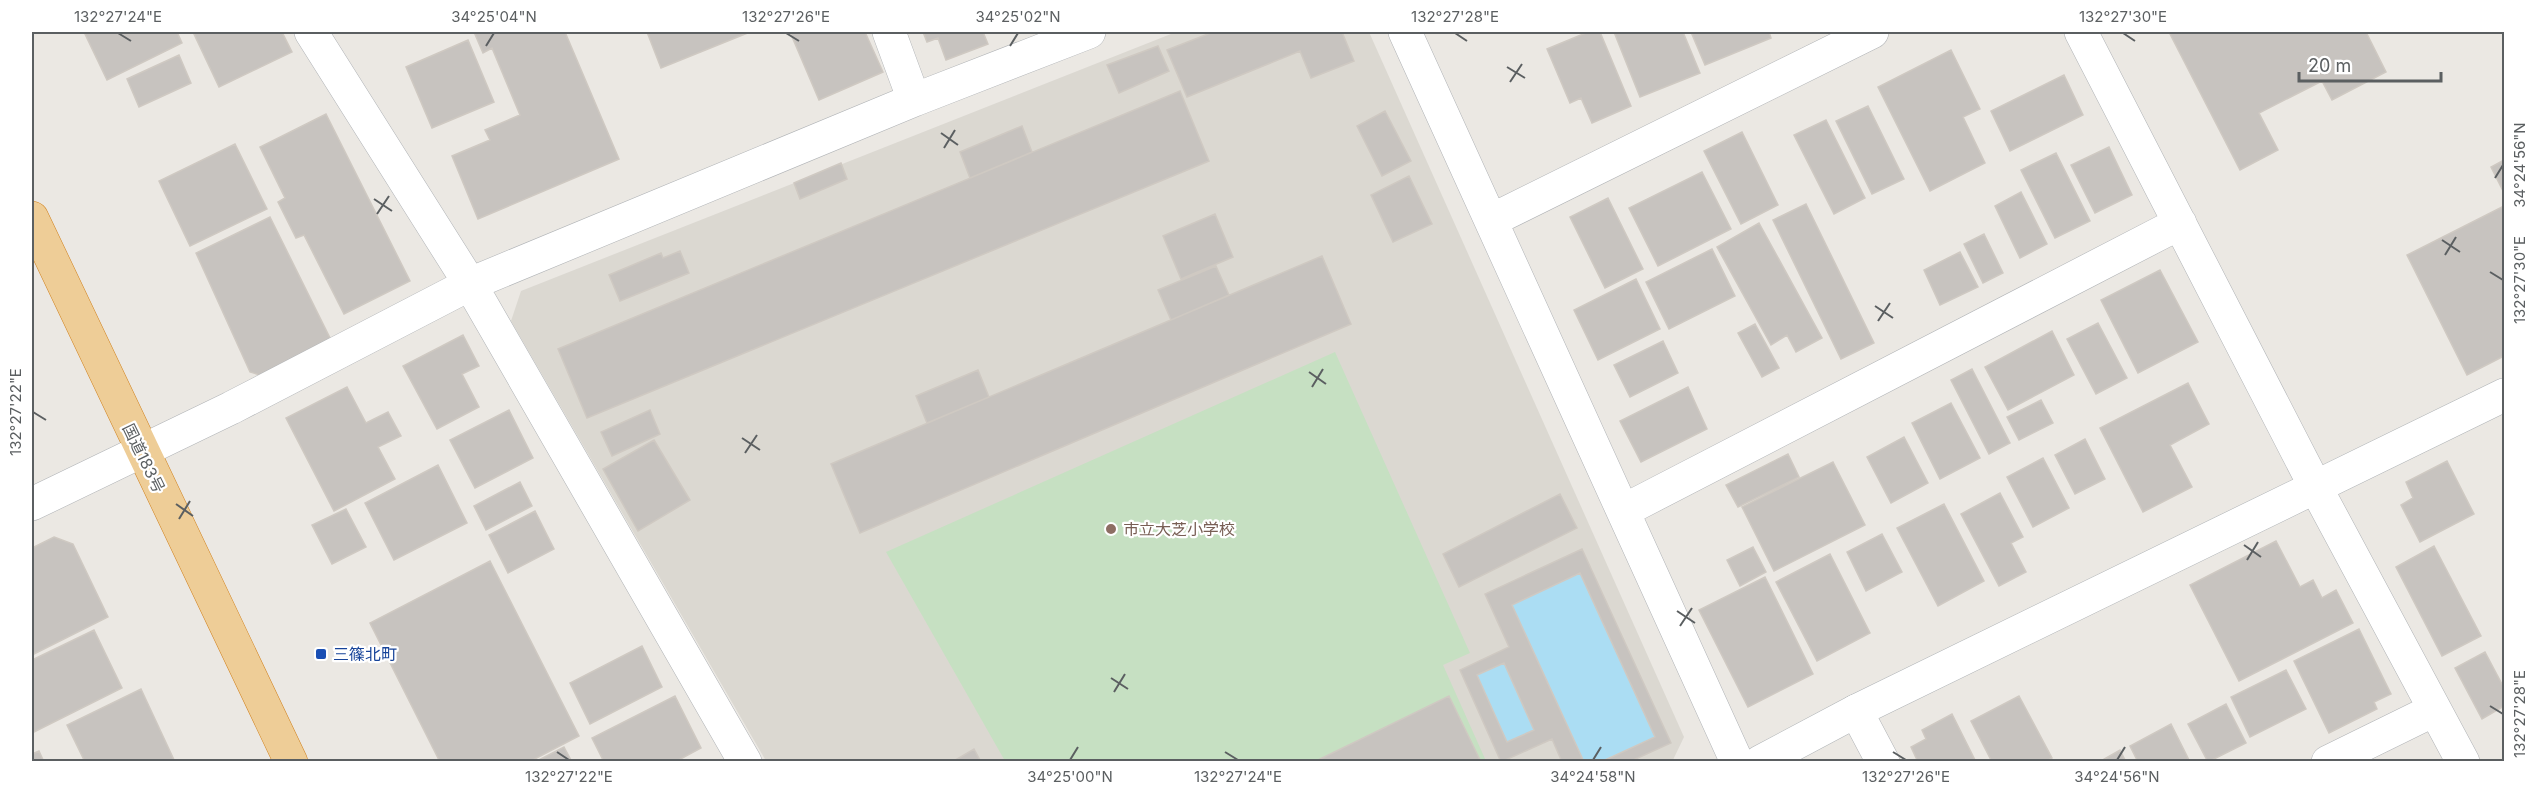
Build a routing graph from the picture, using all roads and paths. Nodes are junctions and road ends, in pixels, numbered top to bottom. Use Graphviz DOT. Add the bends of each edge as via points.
graph roads {
  1 [pos="311,32"];
  2 [pos="889,32"];
  3 [pos="1089,32"];
  4 [pos="1405,32"];
  5 [pos="1872,32"];
  6 [pos="2081,32"];
  7 [pos="914,100"];
  8 [pos="32,218"];
  9 [pos="1492,220"];
  10 [pos="2180,223"];
  11 [pos="470,284"];
  12 [pos="2505,395"];
  13 [pos="142,453"];
  14 [pos="2316,488"];
  15 [pos="32,504"];
  16 [pos="1624,510"];
  17 [pos="2434,710"];
  18 [pos="1856,711"];
  19 [pos="291,762"];
  20 [pos="746,762"];
  21 [pos="1737,762"];
  22 [pos="1760,762"];
  23 [pos="1883,762"];
  24 [pos="2328,762"];
  25 [pos="2463,762"];
  1 -- 11 [label="street"];
  2 -- 7 [label="street"];
  3 -- 7 [label="street"];
  4 -- 9 [label="street"];
  5 -- 9 [label="street"];
  6 -- 10 [label="street"];
  7 -- 11 [label="street"];
  8 -- 13 [label="highway, 国道183号"];
  9 -- 16 [label="street"];
  10 -- 14 [label="street"];
  10 -- 16 [label="street"];
  11 -- 13 [label="street"];
  11 -- 20 [label="street"];
  12 -- 14 [label="street"];
  13 -- 15 [label="street"];
  13 -- 19 [label="highway, 国道183号"];
  14 -- 17 [label="street"];
  14 -- 18 [label="street"];
  16 -- 21 [label="street"];
  17 -- 24 [label="street"];
  17 -- 25 [label="street"];
  18 -- 22 [label="street"];
  18 -- 23 [label="street"];
}
